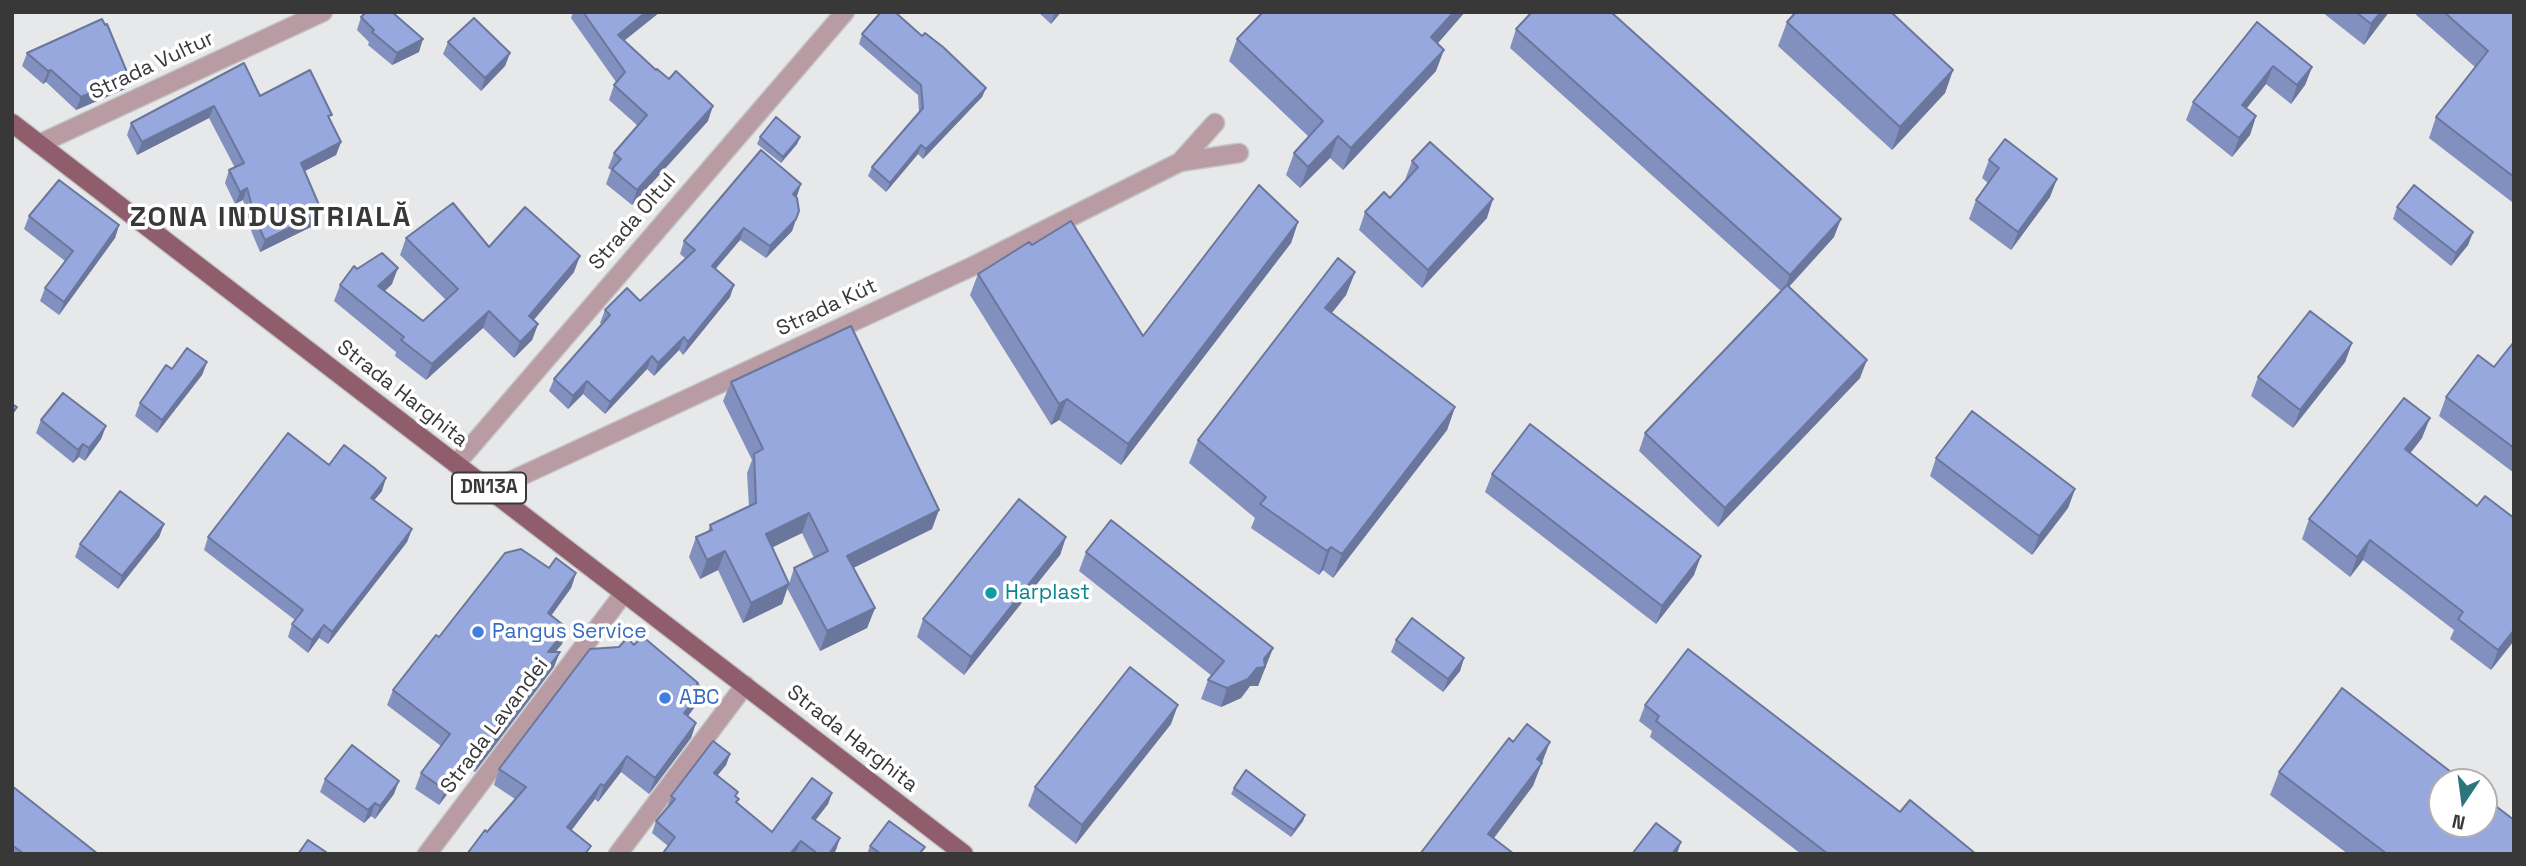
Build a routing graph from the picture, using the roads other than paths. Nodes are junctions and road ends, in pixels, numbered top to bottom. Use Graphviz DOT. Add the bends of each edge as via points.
graph roads {
  1 [pos="323,12"];
  2 [pos="845,12"];
  3 [pos="12,123"];
  4 [pos="1214,123"];
  5 [pos="39,144"];
  6 [pos="1239,153"];
  7 [pos="1180,162"];
  8 [pos="456,464"];
  9 [pos="491,490"];
  10 [pos="624,593"];
  11 [pos="745,685"];
  12 [pos="427,854"];
  13 [pos="618,854"];
  14 [pos="964,854"];
  1 -- 5 [label="street, Strada Vultur"];
  2 -- 8 [label="street, Strada Oltul"];
  3 -- 5 [label="main road, Strada Harghita / DN13A"];
  4 -- 7 [label="street, Strada Kút"];
  5 -- 8 [label="main road, Strada Harghita / DN13A"];
  6 -- 7 [label="street, Strada Kút"];
  7 -- 9 [label="street, Strada Kút" via="971,267"];
  8 -- 9 [label="main road, Strada Harghita / DN13A"];
  9 -- 10 [label="main road, Strada Harghita / DN13A"];
  10 -- 11 [label="main road, Strada Harghita / DN13A"];
  10 -- 12 [label="street, Strada Lavandei"];
  11 -- 13 [label="street"];
  11 -- 14 [label="main road, Strada Harghita / DN13A"];
}
